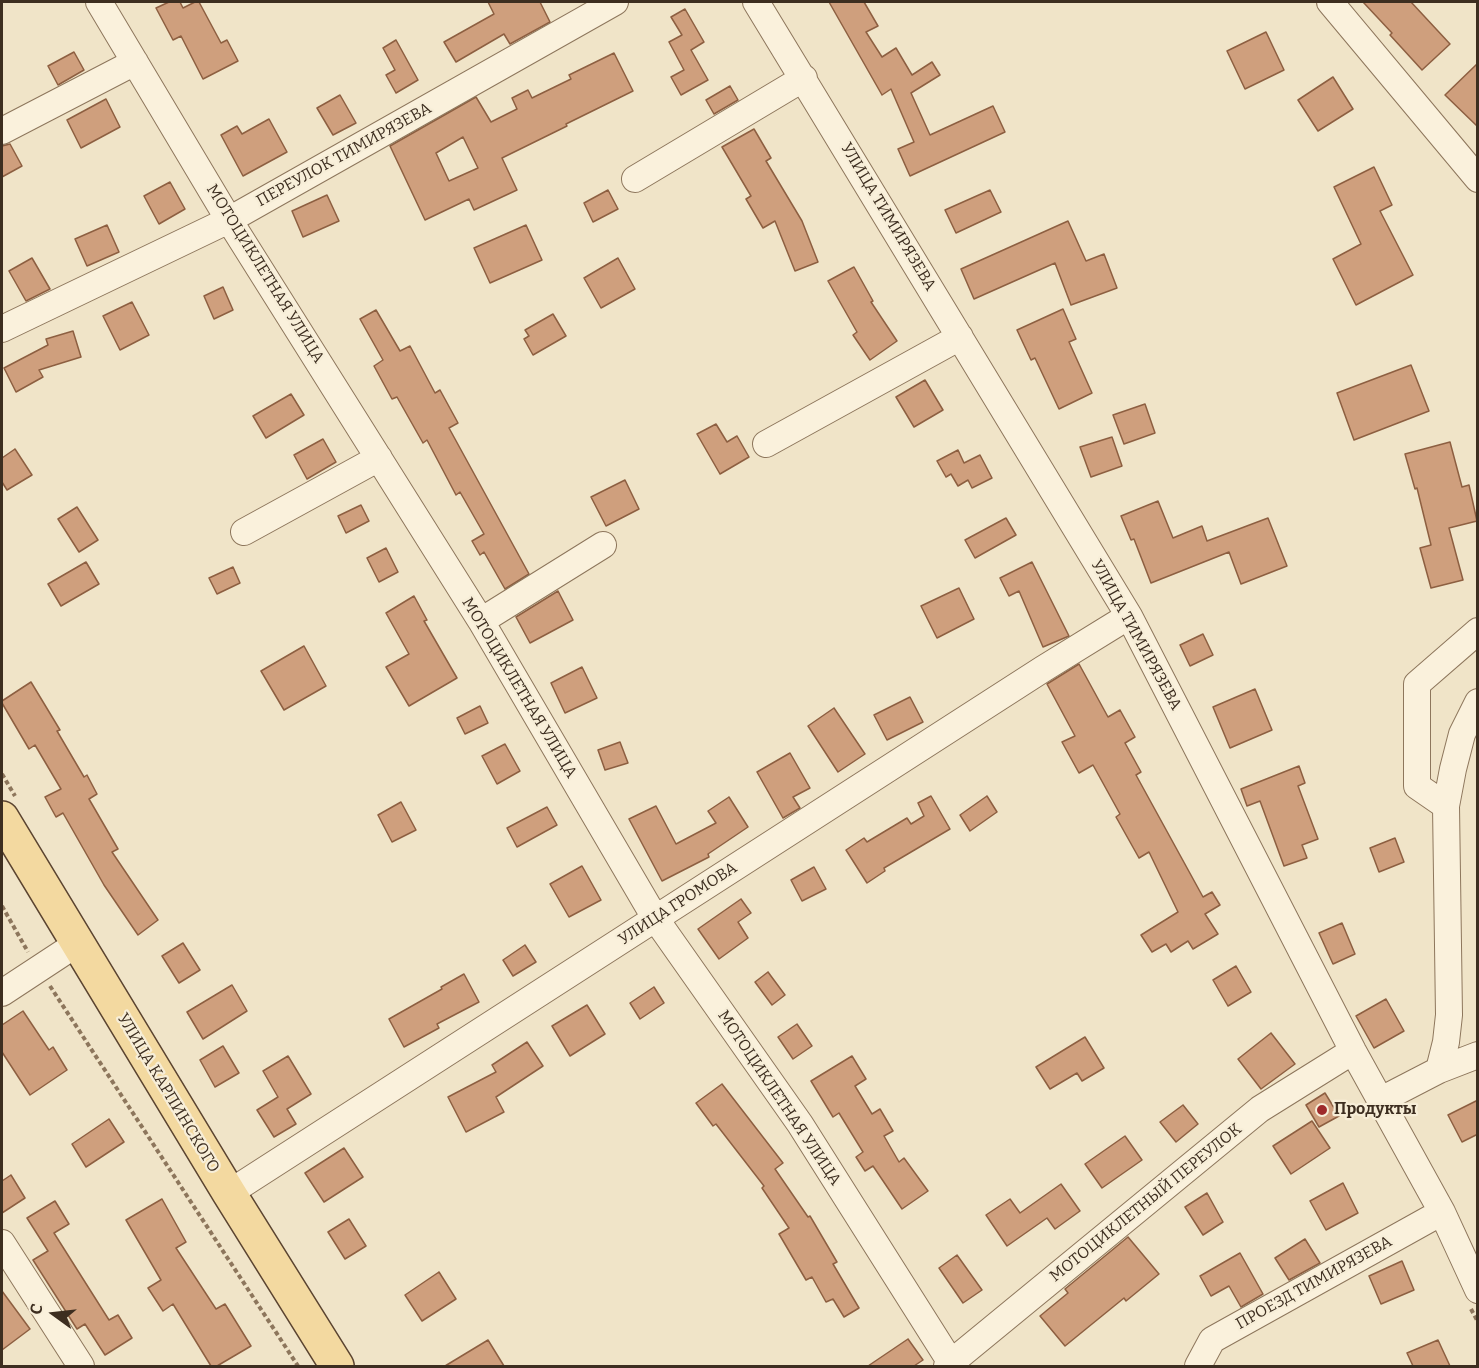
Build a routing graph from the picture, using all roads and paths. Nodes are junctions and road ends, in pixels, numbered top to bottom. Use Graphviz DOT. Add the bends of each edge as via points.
graph roads {
  1 [pos="99,2"];
  2 [pos="615,2"];
  3 [pos="756,2"];
  4 [pos="1330,2"];
  5 [pos="135,62"];
  6 [pos="804,78"];
  7 [pos="2,131"];
  8 [pos="635,179"];
  9 [pos="1478,180"];
  10 [pos="229,220"];
  11 [pos="2,328"];
  12 [pos="960,337"];
  13 [pos="766,444"];
  14 [pos="379,458"];
  15 [pos="244,532"];
  16 [pos="603,545"];
  17 [pos="1129,616"];
  18 [pos="480,621"];
  19 [pos="1478,631"];
  20 [pos="1478,702"];
  21 [pos="1446,806"];
  22 [pos="2,818"];
  23 [pos="2,906"];
  24 [pos="655,918"];
  25 [pos="78,943"];
  26 [pos="38,969"];
  27 [pos="2,993"];
  28 [pos="1353,1051"];
  29 [pos="1478,1055"];
  30 [pos="1439,1070"];
  31 [pos="1381,1100"];
  32 [pos="228,1193"];
  33 [pos="1442,1212"];
  34 [pos="2,1243"];
  35 [pos="1472,1296"];
  36 [pos="1478,1322"];
  37 [pos="81,1366"];
  38 [pos="298,1366"];
  39 [pos="337,1366"];
  40 [pos="950,1366"];
  41 [pos="1197,1366"];
  1 -- 5 [label="street, МОТОЦИКЛЕТНАЯ УЛИЦА"];
  2 -- 10 [label="street, ПЕРЕУЛОК ТИМИРЯЗЕВА"];
  3 -- 6 [label="street, УЛИЦА ТИМИРЯЗЕВА"];
  4 -- 9 [label="street"];
  5 -- 7 [label="street"];
  5 -- 10 [label="street, МОТОЦИКЛЕТНАЯ УЛИЦА"];
  6 -- 8 [label="street"];
  6 -- 12 [label="street, УЛИЦА ТИМИРЯЗЕВА"];
  10 -- 11 [label="street, ПЕРЕУЛОК ТИМИРЯЗЕВА"];
  10 -- 14 [label="street, МОТОЦИКЛЕТНАЯ УЛИЦА"];
  12 -- 13 [label="street"];
  12 -- 17 [label="street, УЛИЦА ТИМИРЯЗЕВА"];
  14 -- 15 [label="street"];
  14 -- 18 [label="street, МОТОЦИКЛЕТНАЯ УЛИЦА"];
  16 -- 18 [label="street"];
  17 -- 24 [label="street, УЛИЦА ГРОМОВА"];
  17 -- 28 [label="street, УЛИЦА ТИМИРЯЗЕВА"];
  18 -- 24 [label="street, МОТОЦИКЛЕТНАЯ УЛИЦА"];
  19 -- 21 [label="street" via="1417,684 1417,786"];
  20 -- 21 [label="street" via="1462,734"];
  21 -- 30 [label="street" via="1449,1015"];
  22 -- 25 [label="main road, УЛИЦА КАРПИНСКОГО"];
  23 -- 26 [label="path"];
  24 -- 32 [label="street, УЛИЦА ГРОМОВА"];
  24 -- 40 [label="street, МОТОЦИКЛЕТНАЯ УЛИЦА" via="800,1124"];
  25 -- 26 [label="street"];
  25 -- 32 [label="main road, УЛИЦА КАРПИНСКОГО"];
  26 -- 27 [label="street"];
  26 -- 38 [label="path"];
  28 -- 31 [label="street, УЛИЦА ТИМИРЯЗЕВА"];
  28 -- 40 [label="street, МОТОЦИКЛЕТНЫЙ ПЕРЕУЛОК" via="1260,1109"];
  29 -- 30 [label="street"];
  30 -- 31 [label="street"];
  31 -- 33 [label="street, УЛИЦА ТИМИРЯЗЕВА"];
  32 -- 39 [label="main road, УЛИЦА КАРПИНСКОГО"];
  33 -- 35 [label="street, УЛИЦА ТИМИРЯЗЕВА"];
  33 -- 41 [label="street, ПРОЕЗД ТИМИРЯЗЕВА" via="1212,1340"];
  34 -- 37 [label="street"];
  35 -- 36 [label="path"];
}
